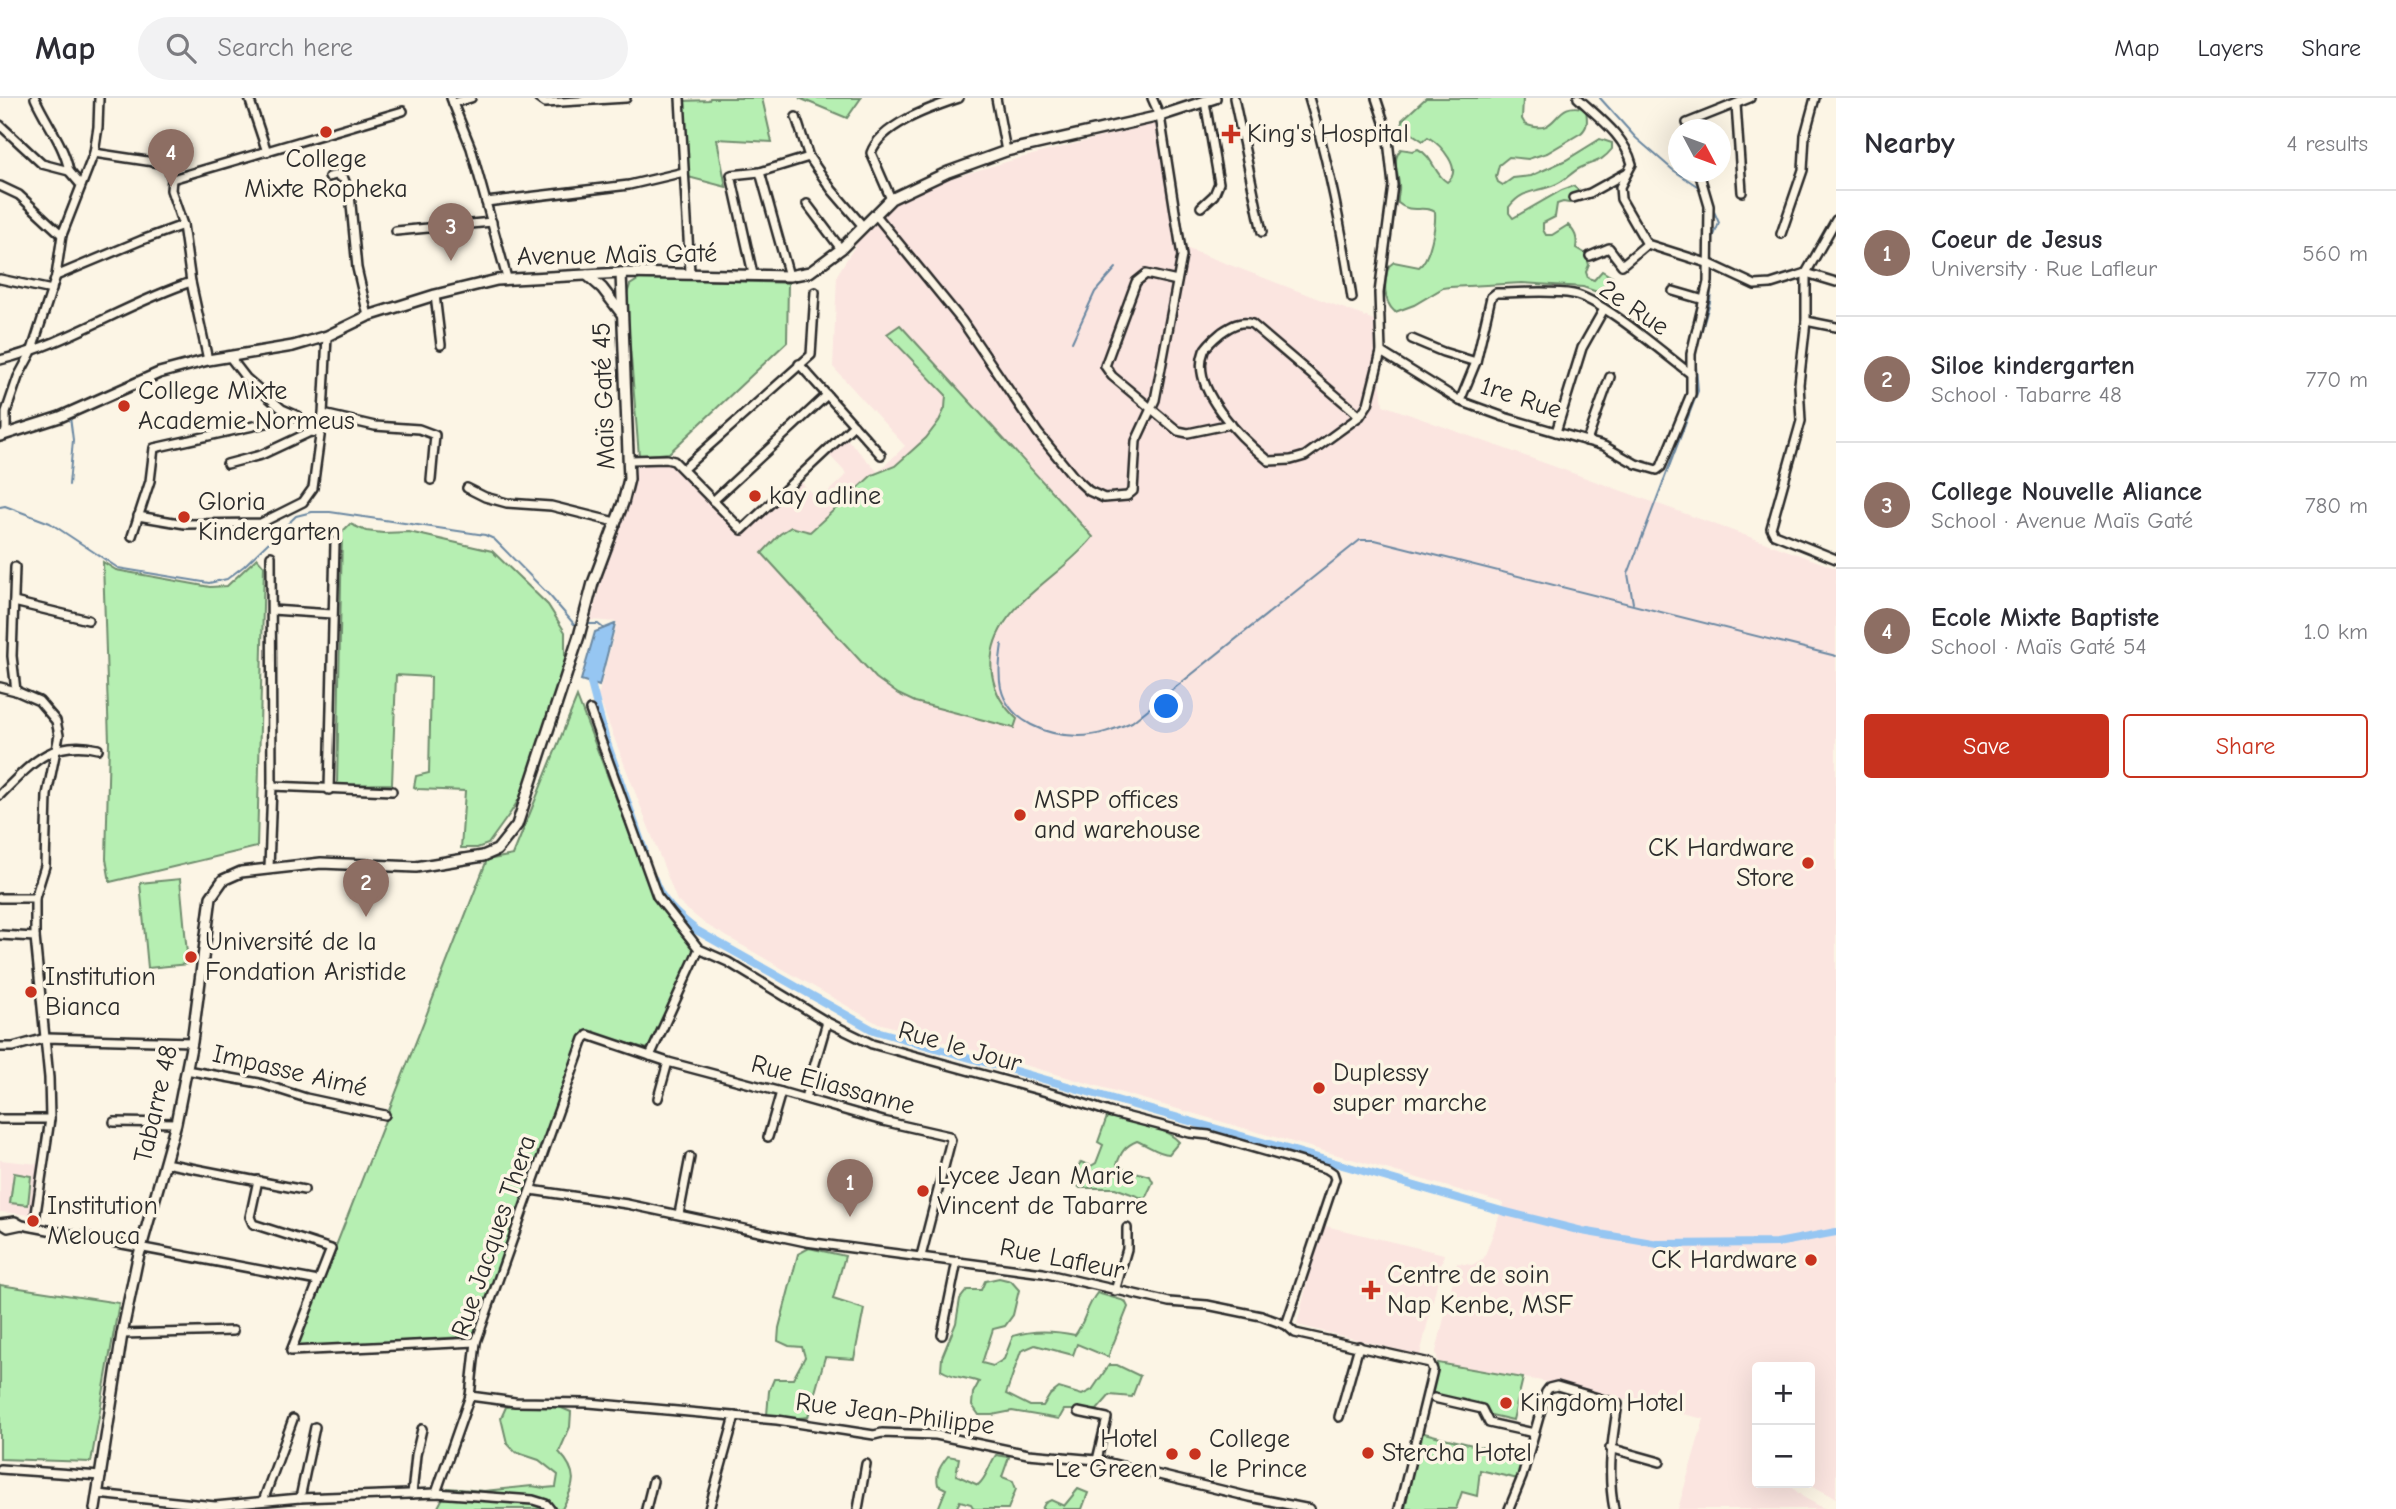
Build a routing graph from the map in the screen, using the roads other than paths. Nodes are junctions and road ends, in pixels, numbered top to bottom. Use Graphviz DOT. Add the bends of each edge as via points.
graph roads {
  1 [pos="35,98"];
  2 [pos="99,98"];
  3 [pos="249,98"];
  4 [pos="471,98"];
  5 [pos="538,98"];
  6 [pos="626,98"];
  7 [pos="680,98"];
  8 [pos="959,98"];
  9 [pos="996,98"];
  10 [pos="1152,98"];
  11 [pos="1215,98"];
  12 [pos="1234,98"];
  13 [pos="1310,98"];
  14 [pos="1376,98"];
  15 [pos="1578,98"];
  16 [pos="1750,98"];
  17 [pos="1815,98"];
  18 [pos="452,100"];
  19 [pos="1205,103"];
  20 [pos="1736,104"];
  21 [pos="402,111"];
  22 [pos="1160,116"];
  23 [pos="796,117"];
  24 [pos="1697,119"];
  25 [pos="0,125"];
  26 [pos="1006,151"];
  27 [pos="267,152"];
  28 [pos="94,153"];
  29 [pos="809,157"];
  30 [pos="69,171"];
  31 [pos="1630,171"];
  32 [pos="684,172"];
  33 [pos="760,172"];
  34 [pos="330,177"];
  35 [pos="172,179"];
  36 [pos="1702,182"];
  37 [pos="81,185"];
  38 [pos="0,186"];
  39 [pos="1742,192"];
  40 [pos="1573,198"];
  41 [pos="891,199"];
  42 [pos="486,202"];
  43 [pos="807,204"];
  44 [pos="1201,207"];
  45 [pos="875,214"];
  46 [pos="1836,220"];
  47 [pos="492,222"];
  48 [pos="183,225"];
  49 [pos="862,225"];
  50 [pos="396,231"];
  51 [pos="1833,231"];
  52 [pos="1262,232"];
  53 [pos="1781,234"];
  54 [pos="62,235"];
  55 [pos="1647,244"];
  56 [pos="841,249"];
  57 [pos="1590,256"];
  58 [pos="1711,265"];
  59 [pos="690,272"];
  60 [pos="621,273"];
  61 [pos="1807,273"];
  62 [pos="753,274"];
  63 [pos="587,275"];
  64 [pos="789,275"];
  65 [pos="56,276"];
  66 [pos="507,278"];
  67 [pos="0,279"];
  68 [pos="1177,281"];
  69 [pos="191,282"];
  70 [pos="1836,282"];
  71 [pos="52,290"];
  72 [pos="1673,291"];
  73 [pos="815,292"];
  74 [pos="435,295"];
  75 [pos="1352,298"];
  76 [pos="1704,300"];
  77 [pos="1604,309"];
  78 [pos="622,314"];
  79 [pos="368,316"];
  80 [pos="1806,321"];
  81 [pos="1836,327"];
  82 [pos="327,336"];
  83 [pos="1412,339"];
  84 [pos="441,345"];
  85 [pos="1381,352"];
  86 [pos="31,353"];
  87 [pos="229,356"];
  88 [pos="0,360"];
  89 [pos="208,360"];
  90 [pos="1476,362"];
  91 [pos="800,364"];
  92 [pos="1690,374"];
  93 [pos="1610,377"];
  94 [pos="827,395"];
  95 [pos="1460,401"];
  96 [pos="1152,411"];
  97 [pos="323,414"];
  98 [pos="298,416"];
  99 [pos="1360,416"];
  100 [pos="1231,424"];
  101 [pos="854,425"];
  102 [pos="1556,432"];
  103 [pos="315,433"];
  104 [pos="3,435"];
  105 [pos="1587,441"];
  106 [pos="881,455"];
  107 [pos="630,460"];
  108 [pos="227,464"];
  109 [pos="683,469"];
  110 [pos="431,480"];
  111 [pos="467,488"];
  112 [pos="713,501"];
  113 [pos="138,516"];
  114 [pos="615,522"];
  115 [pos="132,536"];
  116 [pos="335,542"];
  117 [pos="271,556"];
  118 [pos="1836,559"];
  119 [pos="15,568"];
  120 [pos="14,603"];
  121 [pos="272,610"];
  122 [pos="332,614"];
  123 [pos="88,620"];
  124 [pos="579,636"];
  125 [pos="0,687"];
  126 [pos="16,691"];
  127 [pos="590,710"];
  128 [pos="57,748"];
  129 [pos="98,749"];
  130 [pos="272,786"];
  131 [pos="329,790"];
  132 [pos="392,791"];
  133 [pos="0,794"];
  134 [pos="269,868"];
  135 [pos="0,898"];
  136 [pos="35,898"];
  137 [pos="0,935"];
  138 [pos="36,937"];
  139 [pos="699,949"];
  140 [pos="827,1022"];
  141 [pos="588,1035"];
  142 [pos="46,1038"];
  143 [pos="192,1042"];
  144 [pos="0,1047"];
  145 [pos="650,1056"];
  146 [pos="668,1062"];
  147 [pos="186,1070"];
  148 [pos="782,1092"];
  149 [pos="658,1098"];
  150 [pos="805,1098"];
  151 [pos="385,1115"];
  152 [pos="0,1119"];
  153 [pos="50,1119"];
  154 [pos="114,1122"];
  155 [pos="176,1123"];
  156 [pos="768,1137"];
  157 [pos="690,1157"];
  158 [pos="165,1163"];
  159 [pos="258,1180"];
  160 [pos="304,1190"];
  161 [pos="531,1190"];
  162 [pos="679,1214"];
  163 [pos="0,1223"];
  164 [pos="34,1227"];
  165 [pos="1127,1228"];
  166 [pos="140,1246"];
  167 [pos="921,1256"];
  168 [pos="957,1261"];
  169 [pos="318,1281"];
  170 [pos="1115,1291"];
  171 [pos="1286,1325"];
  172 [pos="233,1331"];
  173 [pos="122,1334"];
  174 [pos="942,1335"];
  175 [pos="476,1342"];
  176 [pos="1359,1346"];
  177 [pos="470,1396"];
  178 [pos="1434,1398"];
  179 [pos="1078,1412"];
  180 [pos="735,1416"];
  181 [pos="1339,1418"];
  182 [pos="293,1419"];
  183 [pos="315,1427"];
  184 [pos="422,1429"];
  185 [pos="1534,1433"];
  186 [pos="1610,1448"];
  187 [pos="1097,1460"];
  188 [pos="1660,1462"];
  189 [pos="866,1464"];
  190 [pos="0,1469"];
  191 [pos="101,1476"];
  192 [pos="653,1481"];
  193 [pos="436,1493"];
  194 [pos="97,1494"];
  195 [pos="412,1494"];
  196 [pos="300,1498"];
  197 [pos="263,1501"];
  198 [pos="215,1508"];
  199 [pos="95,1509"];
  200 [pos="550,1509"];
  201 [pos="646,1509"];
  202 [pos="709,1509"];
  203 [pos="858,1509"];
  204 [pos="1310,1509"];
  205 [pos="1399,1509"];
  206 [pos="1510,1509"];
  207 [pos="1614,1509"];
  1 -- 30 [label="street" via="58,139"];
  2 -- 28 [label="street"];
  3 -- 27 [label="street"];
  4 -- 18 [label="street"];
  5 -- 6 [label="street" via="545,103"];
  7 -- 32 [label="street"];
  8 -- 41 [label="street" via="907,119 872,149"];
  9 -- 26 [label="street"];
  10 -- 22 [label="street"];
  11 -- 19 [label="street, Avenue Maïs Gaté"];
  12 -- 52 [label="street"];
  13 -- 75 [label="street" via="1336,200"];
  14 -- 85 [label="street" via="1387,131 1392,185 1379,293"];
  15 -- 31 [label="street" via="1624,143"];
  16 -- 20 [label="street"];
  17 -- 53 [label="street" via="1802,170"];
  18 -- 42 [label="street"];
  19 -- 22 [label="street, Avenue Maïs Gaté"];
  19 -- 44 [label="street" via="1219,183"];
  20 -- 24 [label="street"];
  20 -- 39 [label="street"];
  21 -- 27 [label="street"];
  22 -- 26 [label="street, Avenue Maïs Gaté"];
  22 -- 68 [label="street" via="1182,256"];
  23 -- 29 [label="street"];
  25 -- 30 [label="street" via="42,164"];
  26 -- 41 [label="street, Avenue Maïs Gaté"];
  27 -- 35 [label="street"];
  28 -- 35 [label="street" via="167,164"];
  28 -- 37 [label="street"];
  29 -- 33 [label="street"];
  29 -- 49 [label="street"];
  30 -- 37 [label="street"];
  31 -- 40 [label="street"];
  31 -- 55 [label="street" via="1620,187 1621,199"];
  32 -- 42 [label="street" via="629,185"];
  32 -- 59 [label="street"];
  33 -- 62 [label="street" via="734,173 730,178"];
  33 -- 64 [label="street"];
  34 -- 79 [label="street" via="344,179 350,194 357,268"];
  35 -- 48 [label="street" via="171,190"];
  36 -- 58 [label="street" via="1709,206"];
  37 -- 54 [label="street"];
  38 -- 54 [label="street" via="19,195"];
  41 -- 45 [label="street, Avenue Maïs Gaté"];
  42 -- 47 [label="street"];
  43 -- 56 [label="street"];
  45 -- 49 [label="street, Avenue Maïs Gaté"];
  45 -- 96 [label="street" via="962,321 1038,433 1096,496 1113,499 1133,491 1136,441"];
  46 -- 51 [label="street"];
  47 -- 50 [label="street"];
  47 -- 66 [label="street"];
  48 -- 65 [label="street"];
  48 -- 69 [label="street"];
  49 -- 56 [label="street, Avenue Maïs Gaté"];
  51 -- 61 [label="street"];
  54 -- 65 [label="street"];
  55 -- 57 [label="street" via="1622,265 1609,248"];
  55 -- 58 [label="street"];
  56 -- 64 [label="street, Avenue Maïs Gaté" via="810,272"];
  58 -- 61 [label="street" via="1755,285"];
  58 -- 76 [label="street"];
  59 -- 60 [label="street, Avenue Maïs Gaté"];
  59 -- 62 [label="street, Avenue Maïs Gaté"];
  60 -- 63 [label="street, Avenue Maïs Gaté"];
  60 -- 78 [label="street, Maïs Gaté 45"];
  61 -- 70 [label="street"];
  61 -- 80 [label="street"];
  62 -- 64 [label="street, Avenue Maïs Gaté"];
  63 -- 66 [label="street, Avenue Maïs Gaté"];
  63 -- 78 [label="street"];
  65 -- 71 [label="street"];
  66 -- 74 [label="street, Avenue Maïs Gaté"];
  67 -- 71 [label="street"];
  68 -- 96 [label="street"];
  68 -- 96 [label="street" via="1146,274 1136,282 1105,362 1112,376"];
  69 -- 86 [label="street"];
  69 -- 89 [label="street"];
  71 -- 86 [label="street"];
  72 -- 76 [label="street"];
  73 -- 91 [label="street" via="811,355"];
  74 -- 79 [label="street, Avenue Maïs Gaté"];
  74 -- 84 [label="street"];
  76 -- 92 [label="street"];
  77 -- 90 [label="street, 2e Rue" via="1572,294 1493,294"];
  77 -- 92 [label="street, 2e Rue"];
  77 -- 102 [label="street" via="1582,348"];
  78 -- 107 [label="street, Maïs Gaté 45"];
  79 -- 82 [label="street, Avenue Maïs Gaté"];
  80 -- 81 [label="street"];
  80 -- 118 [label="street" via="1799,384 1801,421 1771,531"];
  82 -- 87 [label="street, Avenue Maïs Gaté"];
  82 -- 97 [label="street"];
  83 -- 90 [label="street"];
  85 -- 95 [label="street, 1re Rue"];
  85 -- 99 [label="street" via="1368,404"];
  86 -- 88 [label="street"];
  86 -- 104 [label="street" via="6,412"];
  87 -- 89 [label="street, Avenue Maïs Gaté"];
  87 -- 98 [label="street" via="246,378 282,409"];
  89 -- 104 [label="street, Avenue Maïs Gaté" via="159,373 60,417"];
  90 -- 95 [label="street, 2e Rue"];
  91 -- 94 [label="street"];
  91 -- 109 [label="street"];
  92 -- 105 [label="street, 1re Rue" via="1689,398 1661,467 1655,471"];
  93 -- 105 [label="street"];
  94 -- 101 [label="street"];
  94 -- 112 [label="street"];
  95 -- 102 [label="street, 1re Rue"];
  96 -- 100 [label="street" via="1183,433"];
  97 -- 103 [label="street"];
  97 -- 110 [label="street" via="435,435"];
  98 -- 103 [label="street"];
  98 -- 113 [label="street" via="154,448 150,481"];
  99 -- 100 [label="street" via="1304,456 1291,460 1267,460"];
  99 -- 100 [label="street" via="1246,321 1205,348 1201,374"];
  101 -- 106 [label="street"];
  101 -- 112 [label="street" via="741,530"];
  102 -- 105 [label="street, 1re Rue"];
  103 -- 108 [label="street"];
  103 -- 113 [label="street" via="313,488 291,510 261,523 185,524"];
  107 -- 109 [label="street" via="666,459"];
  107 -- 114 [label="street, Maïs Gaté 45"];
  109 -- 112 [label="street"];
  111 -- 114 [label="street" via="507,503 551,506"];
  113 -- 115 [label="street"];
  114 -- 124 [label="street, Maïs Gaté 45"];
  116 -- 122 [label="street"];
  117 -- 121 [label="street"];
  119 -- 120 [label="street"];
  120 -- 123 [label="street"];
  120 -- 126 [label="street"];
  121 -- 122 [label="street"];
  121 -- 130 [label="street"];
  122 -- 131 [label="street"];
  124 -- 134 [label="street, Tabarre 48" via="517,825 497,850 416,867 321,863"];
  125 -- 126 [label="street"];
  126 -- 128 [label="street" via="39,701 56,721"];
  127 -- 139 [label="street" via="657,896"];
  128 -- 129 [label="street" via="81,745"];
  128 -- 133 [label="street"];
  128 -- 136 [label="street" via="47,795 45,866"];
  130 -- 131 [label="street"];
  130 -- 134 [label="street"];
  131 -- 132 [label="street"];
  134 -- 143 [label="street, Tabarre 48" via="223,880 211,897"];
  135 -- 136 [label="street"];
  136 -- 138 [label="street"];
  137 -- 138 [label="street"];
  138 -- 142 [label="street"];
  139 -- 140 [label="street, Rue le Jour"];
  139 -- 145 [label="street"];
  140 -- 150 [label="street"];
  140 -- 171 [label="street, Rue le Jour" via="872,1044 1327,1169 1335,1179"];
  141 -- 145 [label="street, Rue Eliassanne"];
  141 -- 161 [label="street, Rue Jacques Thera"];
  142 -- 143 [label="street"];
  142 -- 144 [label="street"];
  142 -- 153 [label="street"];
  143 -- 147 [label="street, Tabarre 48"];
  145 -- 146 [label="street, Rue Eliassanne"];
  146 -- 148 [label="street, Rue Eliassanne"];
  146 -- 149 [label="street"];
  147 -- 151 [label="street, Impasse Aimé"];
  147 -- 155 [label="street, Tabarre 48"];
  148 -- 150 [label="street, Rue Eliassanne"];
  148 -- 156 [label="street"];
  150 -- 167 [label="street, Rue Eliassanne" via="950,1138"];
  152 -- 153 [label="street"];
  153 -- 164 [label="street"];
  154 -- 155 [label="street"];
  155 -- 158 [label="street, Tabarre 48"];
  157 -- 162 [label="street"];
  158 -- 159 [label="street"];
  158 -- 166 [label="street, Tabarre 48"];
  159 -- 160 [label="street"];
  159 -- 169 [label="street" via="250,1217 253,1224 331,1249"];
  161 -- 162 [label="street, Rue Lafleur"];
  161 -- 175 [label="street, Rue Jacques Thera"];
  162 -- 167 [label="street, Rue Lafleur" via="806,1242"];
  163 -- 164 [label="street" via="15,1221"];
  164 -- 166 [label="street"];
  165 -- 170 [label="street" via="1127,1249"];
  166 -- 169 [label="street"];
  166 -- 173 [label="street, Tabarre 48"];
  167 -- 168 [label="street, Rue Lafleur"];
  168 -- 170 [label="street, Rue Lafleur" via="1043,1273"];
  168 -- 174 [label="street"];
  169 -- 175 [label="street" via="291,1351"];
  170 -- 171 [label="street, Rue Lafleur" via="1232,1310"];
  171 -- 176 [label="street, Rue Lafleur" via="1296,1332"];
  172 -- 173 [label="street"];
  173 -- 191 [label="street, Tabarre 48"];
  175 -- 177 [label="street, Rue Jacques Thera"];
  176 -- 181 [label="street"];
  176 -- 205 [label="street, Rue Lafleur" via="1430,1363 1433,1370"];
  177 -- 180 [label="street, Rue Jean-Philippe"];
  177 -- 193 [label="street, Rue Jacques Thera"];
  178 -- 185 [label="street" via="1485,1410 1489,1423"];
  179 -- 187 [label="street" via="1107,1418"];
  180 -- 187 [label="street, Rue Jean-Philippe" via="874,1435 936,1435 1028,1454"];
  180 -- 202 [label="street"];
  182 -- 197 [label="street"];
  183 -- 196 [label="street"];
  184 -- 195 [label="street"];
  185 -- 186 [label="street" via="1546,1392 1557,1386 1618,1404"];
  185 -- 206 [label="street"];
  186 -- 188 [label="street"];
  186 -- 207 [label="street"];
  187 -- 204 [label="street, Rue Jean-Philippe"];
  189 -- 203 [label="street"];
  190 -- 191 [label="street"];
  191 -- 194 [label="street, Tabarre 48"];
  192 -- 201 [label="street"];
  193 -- 195 [label="street"];
  193 -- 200 [label="street" via="533,1500"];
  194 -- 198 [label="street"];
  194 -- 199 [label="street, Tabarre 48"];
  195 -- 196 [label="street"];
  196 -- 197 [label="street"];
  197 -- 198 [label="street"];
}
